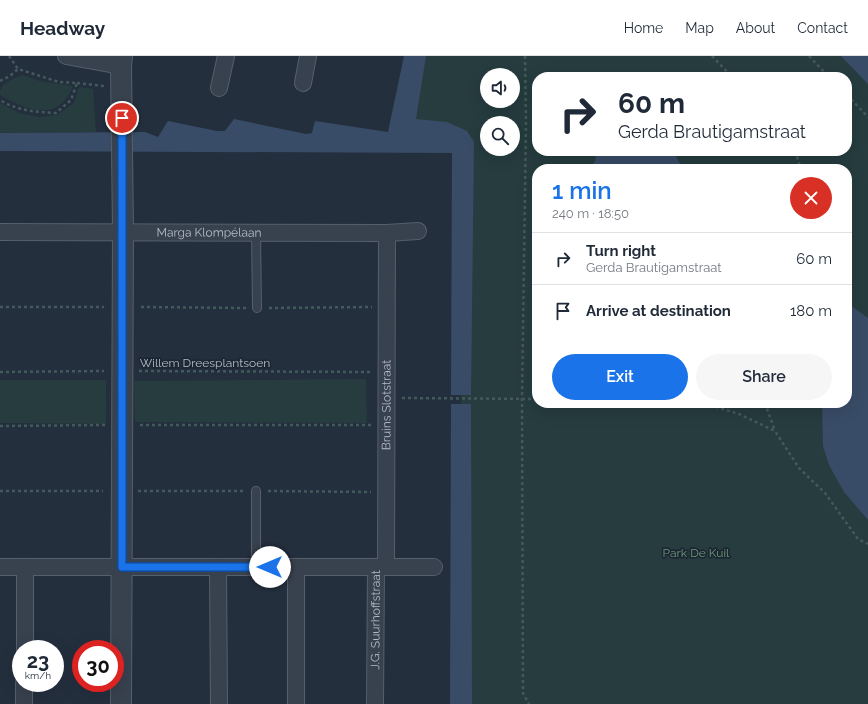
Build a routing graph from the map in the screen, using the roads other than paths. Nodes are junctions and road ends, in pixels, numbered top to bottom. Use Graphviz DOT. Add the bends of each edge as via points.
graph roads {
  1 [pos="66,56"];
  2 [pos="226,56"];
  3 [pos="308,56"];
  4 [pos="121,61"];
  5 [pos="303,83"];
  6 [pos="219,88"];
  7 [pos="418,231"];
  8 [pos="0,232"];
  9 [pos="123,232"];
  10 [pos="256,232"];
  11 [pos="387,233"];
  12 [pos="257,308"];
  13 [pos="256,491"];
  14 [pos="0,567"];
  15 [pos="25,567"];
  16 [pos="122,567"];
  17 [pos="218,567"];
  18 [pos="256,567"];
  19 [pos="296,567"];
  20 [pos="376,567"];
  21 [pos="434,567"];
  22 [pos="24,640"];
  23 [pos="24,692"];
  24 [pos="24,704"];
  25 [pos="122,704"];
  26 [pos="219,704"];
  27 [pos="296,704"];
  28 [pos="375,704"];
  1 -- 4 [label="street"];
  2 -- 6 [label="street"];
  3 -- 5 [label="street"];
  4 -- 9 [label="street"];
  7 -- 11 [label="street, Marga Klompélaan"];
  8 -- 9 [label="street, Marga Klompélaan"];
  9 -- 10 [label="street, Marga Klompélaan"];
  9 -- 16 [label="street"];
  10 -- 11 [label="street, Marga Klompélaan"];
  10 -- 12 [label="lane"];
  11 -- 20 [label="street, Bruins Slotstraat" via="386,567"];
  13 -- 18 [label="lane"];
  14 -- 15 [label="street, J.G. Suurhoffstraat"];
  15 -- 16 [label="street, J.G. Suurhoffstraat"];
  15 -- 22 [label="street"];
  16 -- 17 [label="street, J.G. Suurhoffstraat"];
  16 -- 25 [label="street"];
  17 -- 18 [label="street, J.G. Suurhoffstraat"];
  17 -- 26 [label="street"];
  18 -- 19 [label="street, J.G. Suurhoffstraat"];
  19 -- 20 [label="street, J.G. Suurhoffstraat"];
  19 -- 27 [label="street"];
  20 -- 21 [label="street"];
  20 -- 28 [label="street, J.G. Suurhoffstraat"];
  23 -- 24 [label="street"];
}
